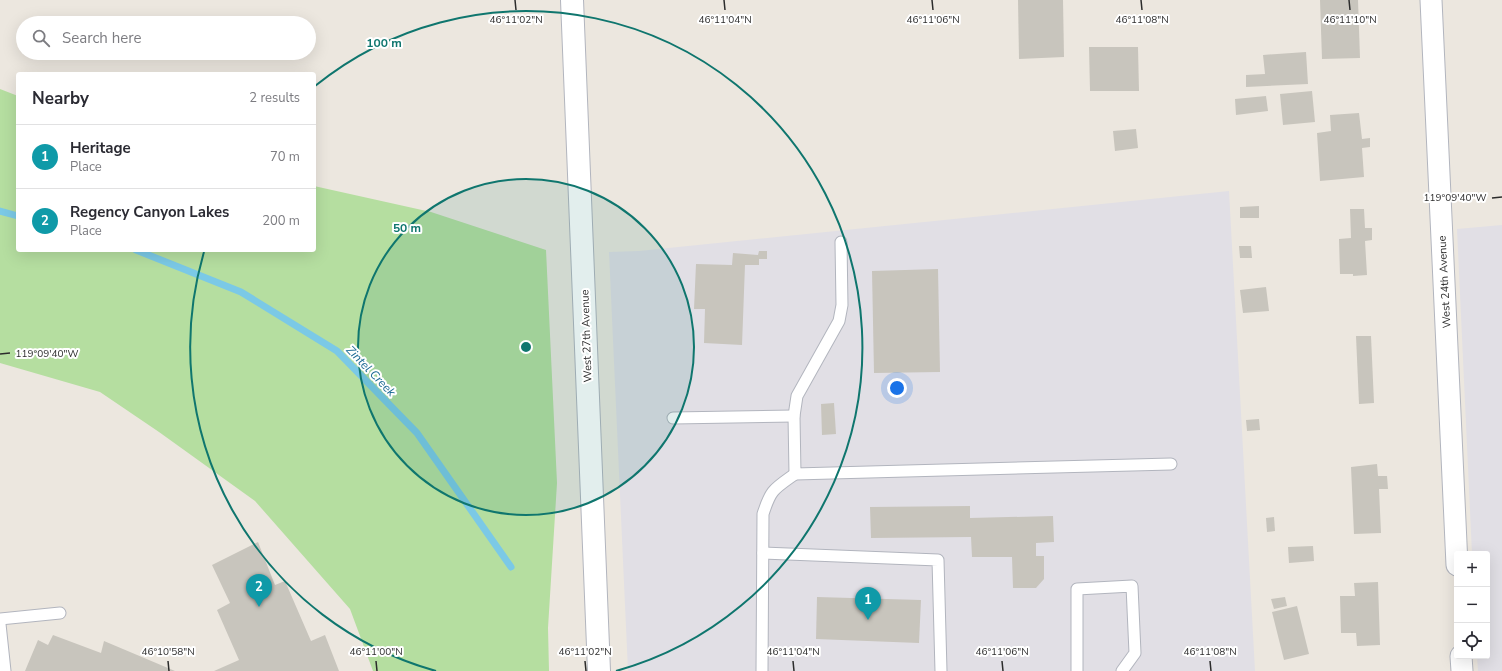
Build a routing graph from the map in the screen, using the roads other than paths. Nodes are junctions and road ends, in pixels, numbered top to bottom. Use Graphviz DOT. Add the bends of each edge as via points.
graph roads {
  1 [pos="572,0"];
  2 [pos="1432,0"];
  3 [pos="841,242"];
  4 [pos="794,416"];
  5 [pos="672,418"];
  6 [pos="1171,464"];
  7 [pos="795,474"];
  8 [pos="1456,551"];
  9 [pos="763,553"];
  10 [pos="60,613"];
  11 [pos="0,619"];
  12 [pos="0,624"];
  13 [pos="1461,659"];
  14 [pos="5,671"];
  15 [pos="599,671"];
  16 [pos="762,671"];
  17 [pos="941,671"];
  18 [pos="1077,671"];
  19 [pos="1122,671"];
  20 [pos="1462,671"];
  1 -- 15 [label="main road, West 27th Avenue"];
  2 -- 8 [label="street, West 24th Avenue"];
  3 -- 4 [label="lane" via="842,305 839,321 797,396"];
  4 -- 5 [label="lane"];
  4 -- 7 [label="lane"];
  6 -- 7 [label="lane"];
  7 -- 9 [label="lane" via="768,496 763,514"];
  9 -- 16 [label="lane"];
  9 -- 17 [label="lane" via="938,560"];
  10 -- 11 [label="lane"];
  12 -- 14 [label="lane"];
  13 -- 20 [label="street"];
  18 -- 19 [label="lane" via="1077,589 1132,586 1135,653"];
}
